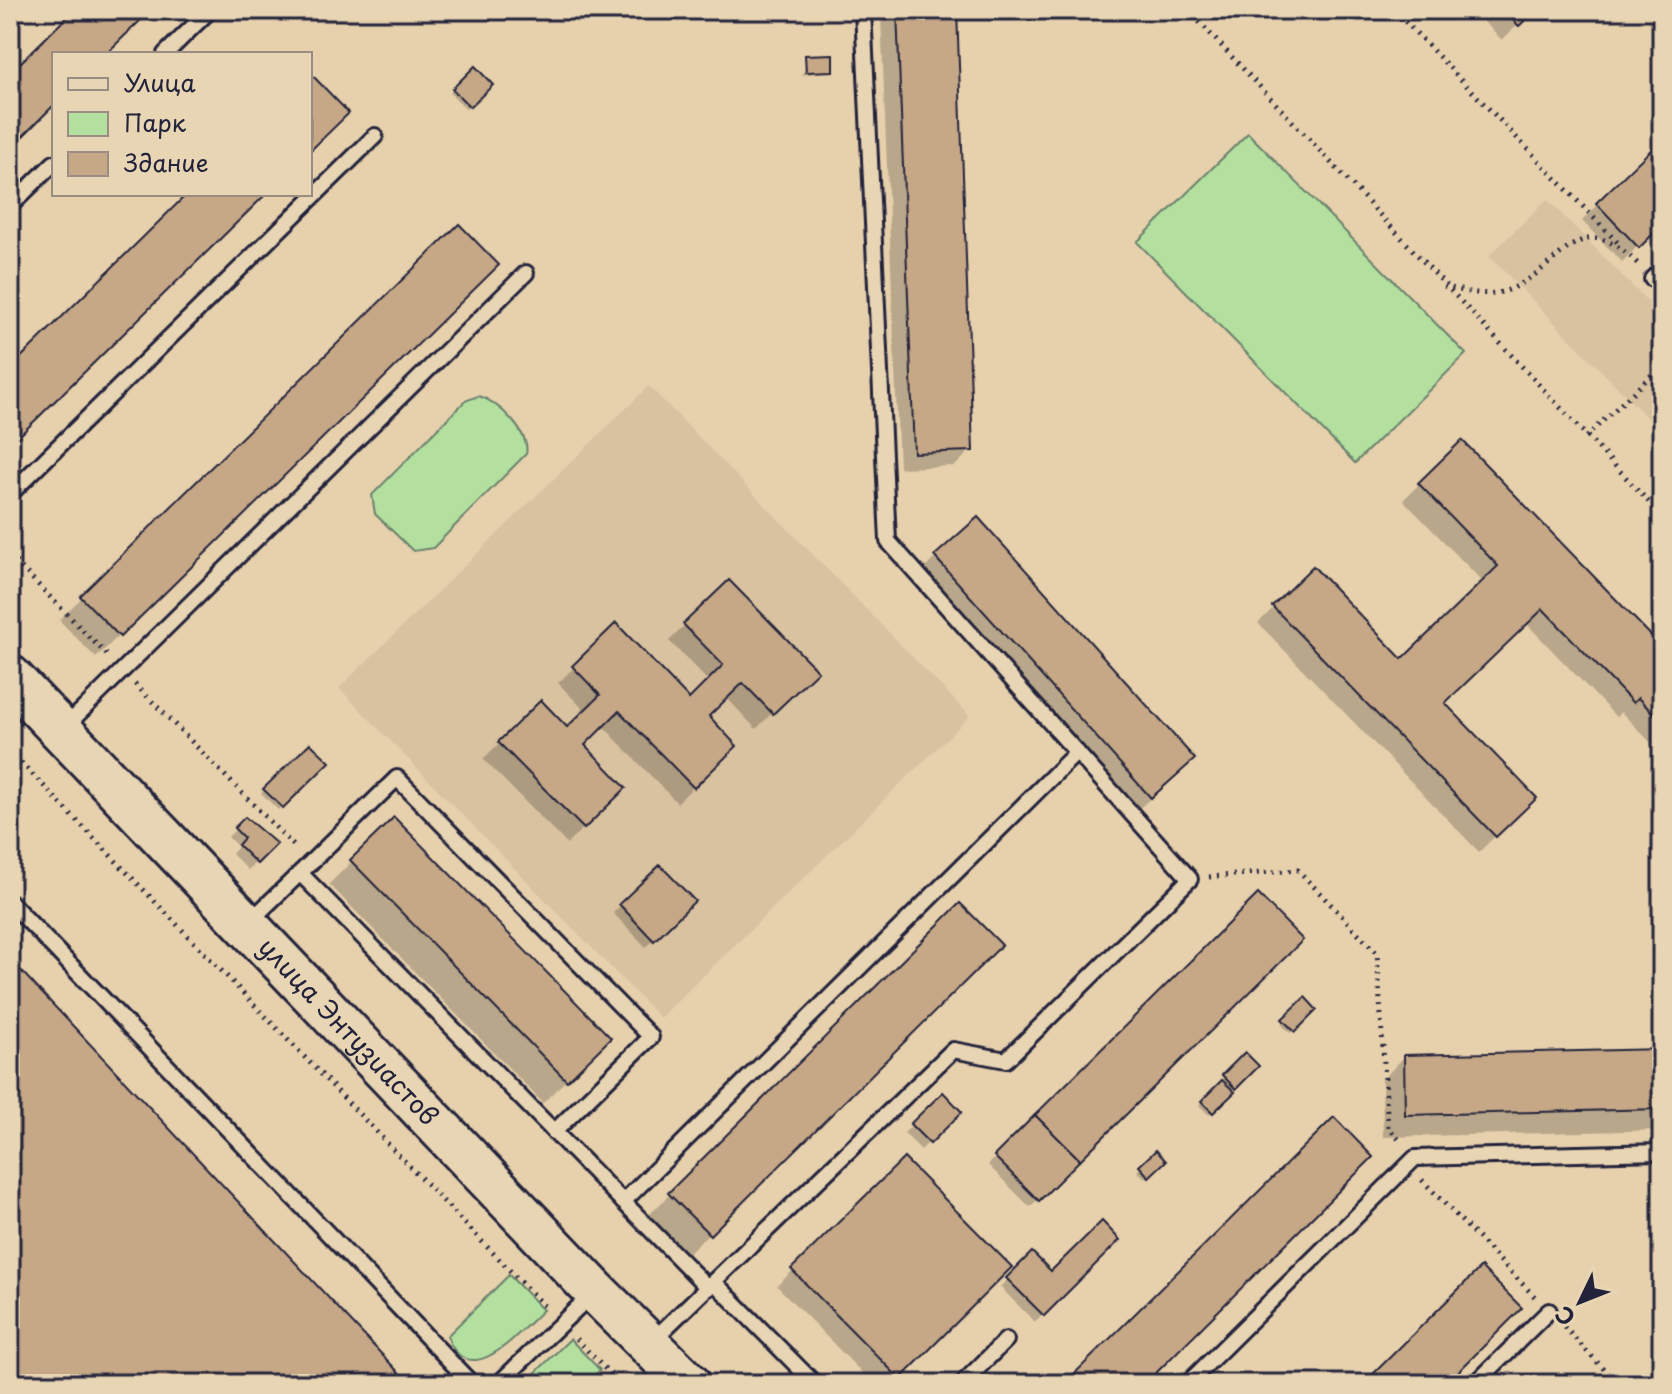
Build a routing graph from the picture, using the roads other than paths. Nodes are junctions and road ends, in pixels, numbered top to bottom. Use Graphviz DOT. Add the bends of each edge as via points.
graph roads {
  1 [pos="210,10"];
  2 [pos="863,10"];
  3 [pos="167,52"];
  4 [pos="375,136"];
  5 [pos="52,165"];
  6 [pos="10,206"];
  7 [pos="526,273"];
  8 [pos="10,494"];
  9 [pos="10,677"];
  10 [pos="61,730"];
  11 [pos="1077,752"];
  12 [pos="306,868"];
  13 [pos="10,902"];
  14 [pos="247,924"];
  15 [pos="554,1132"];
  16 [pos="1662,1152"];
  17 [pos="623,1202"];
  18 [pos="711,1285"];
  19 [pos="595,1291"];
  20 [pos="1549,1311"];
  21 [pos="1006,1340"];
  22 [pos="648,1345"];
  23 [pos="472,1384"];
  24 [pos="498,1384"];
  25 [pos="689,1384"];
  26 [pos="815,1384"];
  27 [pos="962,1384"];
  28 [pos="1187,1384"];
  29 [pos="1475,1384"];
  1 -- 3 [label="lane"];
  2 -- 11 [label="lane" via="888,541"];
  4 -- 8 [label="lane"];
  5 -- 6 [label="lane"];
  7 -- 10 [label="lane"];
  9 -- 10 [label="main road, улица Энтузиастов"];
  10 -- 14 [label="main road, улица Энтузиастов"];
  11 -- 17 [label="lane"];
  11 -- 18 [label="lane" via="1190,879 1006,1060 953,1050"];
  12 -- 14 [label="lane"];
  12 -- 15 [label="lane"];
  12 -- 15 [label="lane" via="397,778 651,1037"];
  13 -- 23 [label="lane"];
  14 -- 19 [label="main road, улица Энтузиастов"];
  15 -- 17 [label="lane"];
  16 -- 28 [label="lane" via="1412,1161"];
  17 -- 18 [label="lane"];
  18 -- 22 [label="lane"];
  18 -- 26 [label="lane"];
  19 -- 22 [label="main road, улица Энтузиастов"];
  19 -- 24 [label="lane"];
  20 -- 29 [label="lane"];
  21 -- 27 [label="lane"];
  22 -- 25 [label="main road, улица Энтузиастов"];
}
